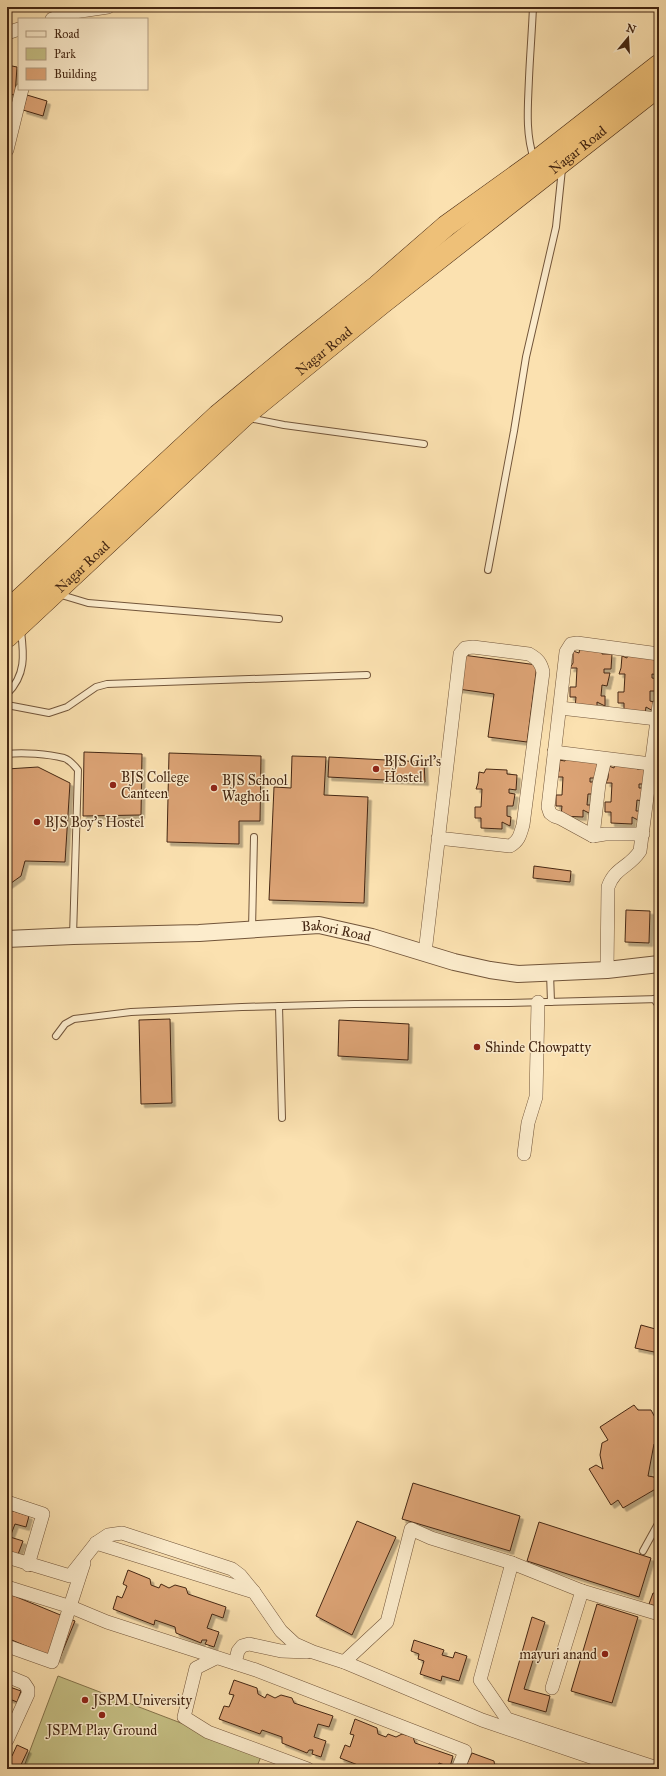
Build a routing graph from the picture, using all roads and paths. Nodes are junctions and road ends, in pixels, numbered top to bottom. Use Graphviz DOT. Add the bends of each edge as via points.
graph roads {
  1 [pos="108,7"];
  2 [pos="533,7"];
  3 [pos="55,18"];
  4 [pos="18,29"];
  5 [pos="7,33"];
  6 [pos="659,65"];
  7 [pos="22,90"];
  8 [pos="654,93"];
  9 [pos="7,150"];
  10 [pos="535,162"];
  11 [pos="563,162"];
  12 [pos="244,416"];
  13 [pos="424,444"];
  14 [pos="488,570"];
  15 [pos="55,592"];
  16 [pos="279,619"];
  17 [pos="11,625"];
  18 [pos="659,654"];
  19 [pos="367,675"];
  20 [pos="7,694"];
  21 [pos="7,705"];
  22 [pos="659,705"];
  23 [pos="560,708"];
  24 [pos="657,718"];
  25 [pos="554,752"];
  26 [pos="7,754"];
  27 [pos="605,759"];
  28 [pos="652,764"];
  29 [pos="643,834"];
  30 [pos="594,836"];
  31 [pos="254,837"];
  32 [pos="438,838"];
  33 [pos="252,929"];
  34 [pos="73,936"];
  35 [pos="7,939"];
  36 [pos="425,953"];
  37 [pos="659,964"];
  38 [pos="607,970"];
  39 [pos="550,973"];
  40 [pos="657,999"];
  41 [pos="538,1002"];
  42 [pos="551,1002"];
  43 [pos="279,1006"];
  44 [pos="659,1006"];
  45 [pos="56,1036"];
  46 [pos="282,1118"];
  47 [pos="524,1154"];
  48 [pos="7,1502"];
  49 [pos="659,1522"];
  50 [pos="96,1543"];
  51 [pos="643,1551"];
  52 [pos="86,1555"];
  53 [pos="7,1558"];
  54 [pos="512,1563"];
  55 [pos="28,1564"];
  56 [pos="7,1587"];
  57 [pos="582,1591"];
  58 [pos="254,1592"];
  59 [pos="71,1607"];
  60 [pos="659,1614"];
  61 [pos="7,1646"];
  62 [pos="313,1652"];
  63 [pos="216,1658"];
  64 [pos="344,1662"];
  65 [pos="235,1663"];
  66 [pos="7,1676"];
  67 [pos="552,1688"];
  68 [pos="7,1740"];
  69 [pos="654,1767"];
  70 [pos="308,1769"];
  71 [pos="458,1769"];
  72 [pos="626,1769"];
  1 -- 3 [label="street" via="74,12"];
  2 -- 10 [label="lane" via="528,134"];
  4 -- 5 [label="street"];
  6 -- 10 [label="highway, Nagar Road"];
  7 -- 9 [label="street"];
  8 -- 11 [label="highway, Nagar Road"];
  10 -- 17 [label="highway, Nagar Road" via="446,226 377,286 218,415"];
  11 -- 12 [label="highway, Nagar Road" via="350,328"];
  11 -- 14 [label="lane" via="556,227 526,357"];
  12 -- 13 [label="lane" via="284,426"];
  12 -- 15 [label="highway, Nagar Road"];
  15 -- 16 [label="lane" via="88,603"];
  15 -- 17 [label="highway, Nagar Road"];
  17 -- 20 [label="lane" via="24,658 20,677"];
  18 -- 23 [label="street" via="572,644 566,652"];
  19 -- 21 [label="lane" via="107,684 96,687 67,707 49,713"];
  22 -- 24 [label="street"];
  23 -- 24 [label="street"];
  23 -- 25 [label="street"];
  24 -- 28 [label="street"];
  25 -- 27 [label="street"];
  25 -- 30 [label="street" via="548,807 550,813"];
  26 -- 34 [label="lane" via="19,752 65,759 78,770"];
  27 -- 28 [label="street"];
  27 -- 30 [label="street" via="599,784"];
  28 -- 29 [label="street"];
  29 -- 30 [label="street"];
  29 -- 38 [label="street" via="640,851 634,860 618,870 608,887"];
  31 -- 33 [label="lane"];
  32 -- 32 [label="street" via="460,654 465,648 473,647 529,654 541,664 543,672 520,836 510,846"];
  32 -- 36 [label="street"];
  33 -- 34 [label="street, Bakori Road"];
  33 -- 36 [label="street, Bakori Road" via="319,925"];
  34 -- 35 [label="street, Bakori Road"];
  36 -- 39 [label="street, Bakori Road" via="490,970 518,974"];
  37 -- 38 [label="street, Bakori Road"];
  38 -- 39 [label="street, Bakori Road"];
  39 -- 42 [label="lane"];
  40 -- 42 [label="lane"];
  40 -- 44 [label="lane"];
  41 -- 42 [label="lane"];
  41 -- 43 [label="lane"];
  41 -- 47 [label="street" via="536,1097 528,1123"];
  43 -- 45 [label="lane" via="131,1012 82,1017 65,1024"];
  43 -- 46 [label="lane"];
  48 -- 55 [label="street" via="43,1514"];
  49 -- 51 [label="lane"];
  50 -- 52 [label="street"];
  50 -- 58 [label="street"];
  50 -- 58 [label="street" via="108,1535 122,1534 232,1569"];
  52 -- 55 [label="street" via="70,1576"];
  52 -- 59 [label="street"];
  53 -- 55 [label="street"];
  54 -- 57 [label="street"];
  54 -- 64 [label="street" via="431,1538 411,1529 387,1622"];
  54 -- 69 [label="street" via="480,1680 507,1719"];
  56 -- 59 [label="street"];
  57 -- 60 [label="street"];
  57 -- 67 [label="street"];
  58 -- 62 [label="street" via="281,1631 295,1644"];
  59 -- 61 [label="street" via="52,1662"];
  59 -- 63 [label="street" via="107,1622"];
  62 -- 64 [label="street"];
  62 -- 65 [label="street" via="281,1651 249,1644 242,1646 238,1651"];
  63 -- 65 [label="street"];
  63 -- 70 [label="street" via="196,1668 184,1717 208,1732"];
  64 -- 72 [label="street" via="482,1720"];
  65 -- 71 [label="street" via="465,1751"];
  66 -- 68 [label="street" via="24,1683 28,1689"];
}
